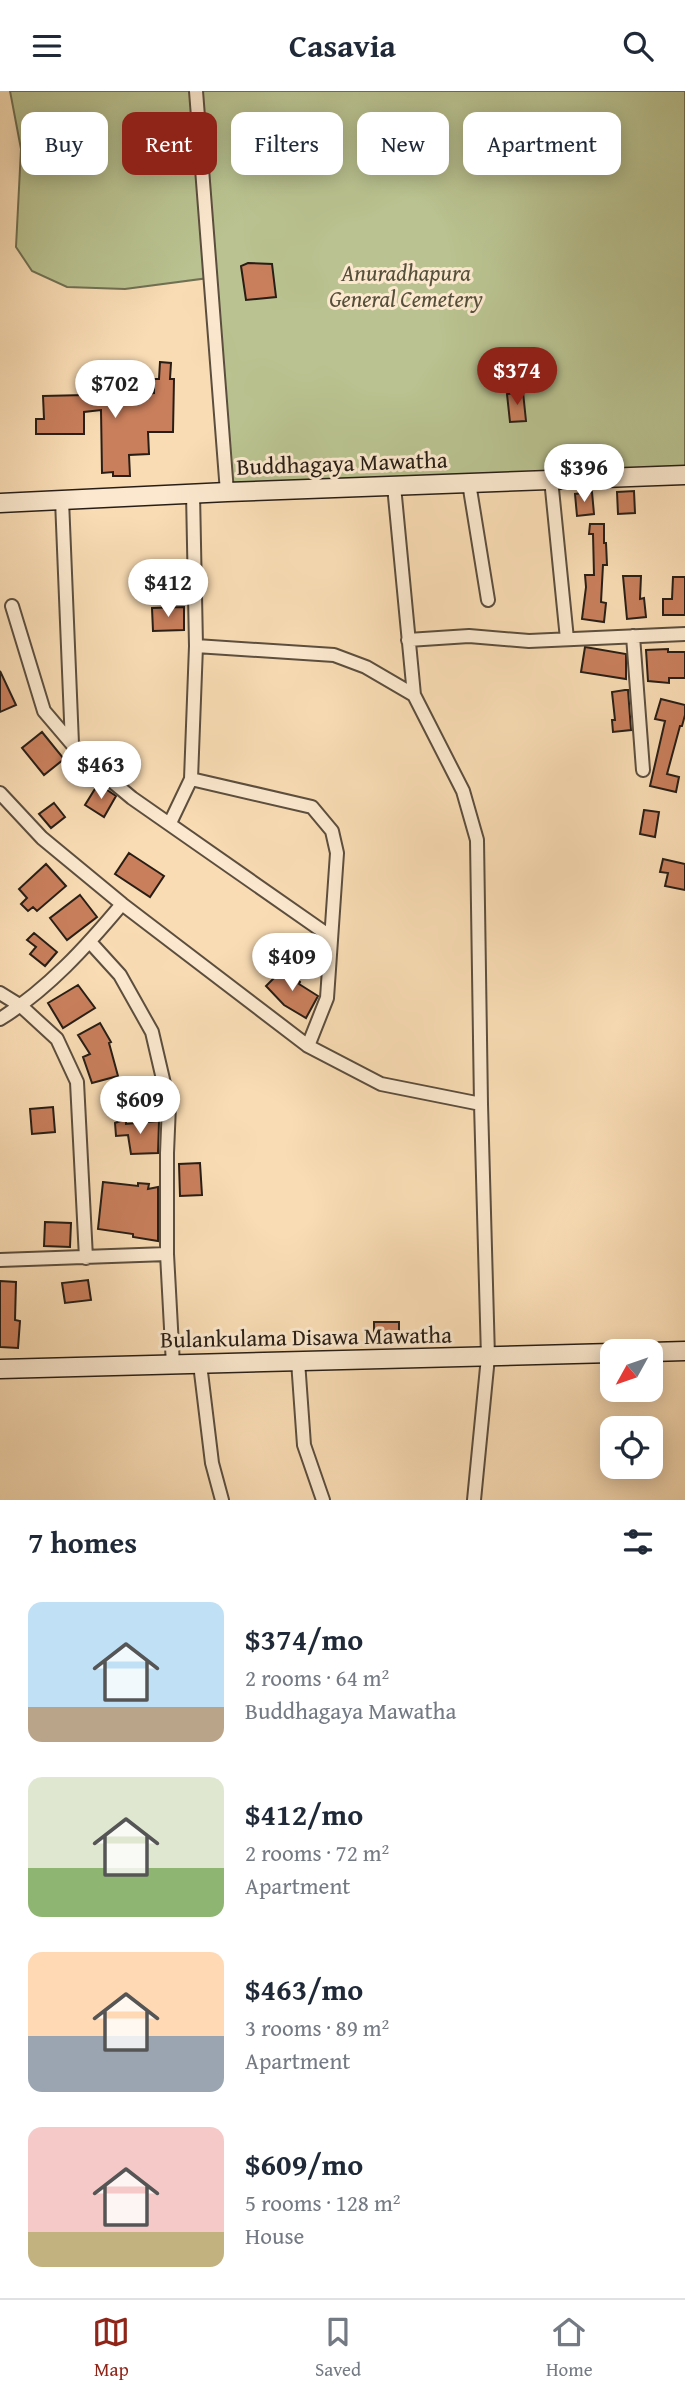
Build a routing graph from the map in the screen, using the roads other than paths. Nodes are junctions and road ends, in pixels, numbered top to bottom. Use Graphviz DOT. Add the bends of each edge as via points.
graph roads {
  1 [pos="196,91"];
  2 [pos="685,475"];
  3 [pos="551,479"];
  4 [pos="469,482"];
  5 [pos="394,485"];
  6 [pos="227,492"];
  7 [pos="193,493"];
  8 [pos="62,499"];
  9 [pos="0,503"];
  10 [pos="488,600"];
  11 [pos="12,606"];
  12 [pos="685,634"];
  13 [pos="633,636"];
  14 [pos="567,639"];
  15 [pos="408,640"];
  16 [pos="196,646"];
  17 [pos="414,695"];
  18 [pos="72,744"];
  19 [pos="643,770"];
  20 [pos="191,779"];
  21 [pos="0,793"];
  22 [pos="170,823"];
  23 [pos="122,904"];
  24 [pos="331,937"];
  25 [pos="90,942"];
  26 [pos="0,993"];
  27 [pos="21,1006"];
  28 [pos="0,1019"];
  29 [pos="308,1046"];
  30 [pos="481,1104"];
  31 [pos="167,1254"];
  32 [pos="86,1258"];
  33 [pos="0,1260"];
  34 [pos="685,1351"];
  35 [pos="663,1352"];
  36 [pos="600,1353"];
  37 [pos="488,1357"];
  38 [pos="298,1361"];
  39 [pos="200,1364"];
  40 [pos="173,1365"];
  41 [pos="0,1369"];
  42 [pos="222,1500"];
  43 [pos="323,1500"];
  44 [pos="474,1500"];
  1 -- 6 [label="street"];
  2 -- 3 [label="main road, Buddhagaya Mawatha"];
  3 -- 4 [label="main road, Buddhagaya Mawatha"];
  3 -- 14 [label="street"];
  4 -- 5 [label="main road, Buddhagaya Mawatha"];
  4 -- 10 [label="street"];
  5 -- 6 [label="main road, Buddhagaya Mawatha"];
  5 -- 15 [label="street"];
  6 -- 7 [label="main road, Buddhagaya Mawatha"];
  7 -- 8 [label="main road, Buddhagaya Mawatha"];
  7 -- 16 [label="street"];
  8 -- 9 [label="main road, Buddhagaya Mawatha"];
  8 -- 18 [label="street"];
  11 -- 18 [label="street" via="44,711"];
  12 -- 13 [label="street"];
  13 -- 14 [label="street"];
  13 -- 19 [label="street"];
  14 -- 15 [label="street" via="469,636"];
  15 -- 17 [label="street"];
  16 -- 17 [label="street" via="334,655 366,667"];
  16 -- 20 [label="street"];
  17 -- 30 [label="street" via="463,791 477,840"];
  18 -- 22 [label="street" via="110,781"];
  20 -- 22 [label="street"];
  20 -- 24 [label="street" via="312,807 323,818 332,831 337,853"];
  21 -- 23 [label="street" via="42,838"];
  22 -- 24 [label="street"];
  23 -- 25 [label="street"];
  23 -- 29 [label="street"];
  24 -- 29 [label="street" via="327,998"];
  25 -- 27 [label="street"];
  25 -- 31 [label="street" via="120,975 152,1032 169,1105"];
  26 -- 27 [label="street"];
  27 -- 28 [label="street"];
  27 -- 32 [label="street" via="57,1039 77,1081"];
  29 -- 30 [label="street" via="381,1084"];
  30 -- 37 [label="street"];
  31 -- 32 [label="street"];
  31 -- 40 [label="street"];
  32 -- 33 [label="street"];
  34 -- 35 [label="main road"];
  36 -- 37 [label="main road, Bulankulama Disawa Mawatha"];
  37 -- 38 [label="main road, Bulankulama Disawa Mawatha"];
  37 -- 44 [label="street"];
  38 -- 39 [label="main road, Bulankulama Disawa Mawatha"];
  38 -- 43 [label="street" via="304,1445"];
  39 -- 40 [label="main road, Bulankulama Disawa Mawatha"];
  39 -- 42 [label="street" via="212,1463"];
  40 -- 41 [label="main road, Bulankulama Disawa Mawatha"];
}
